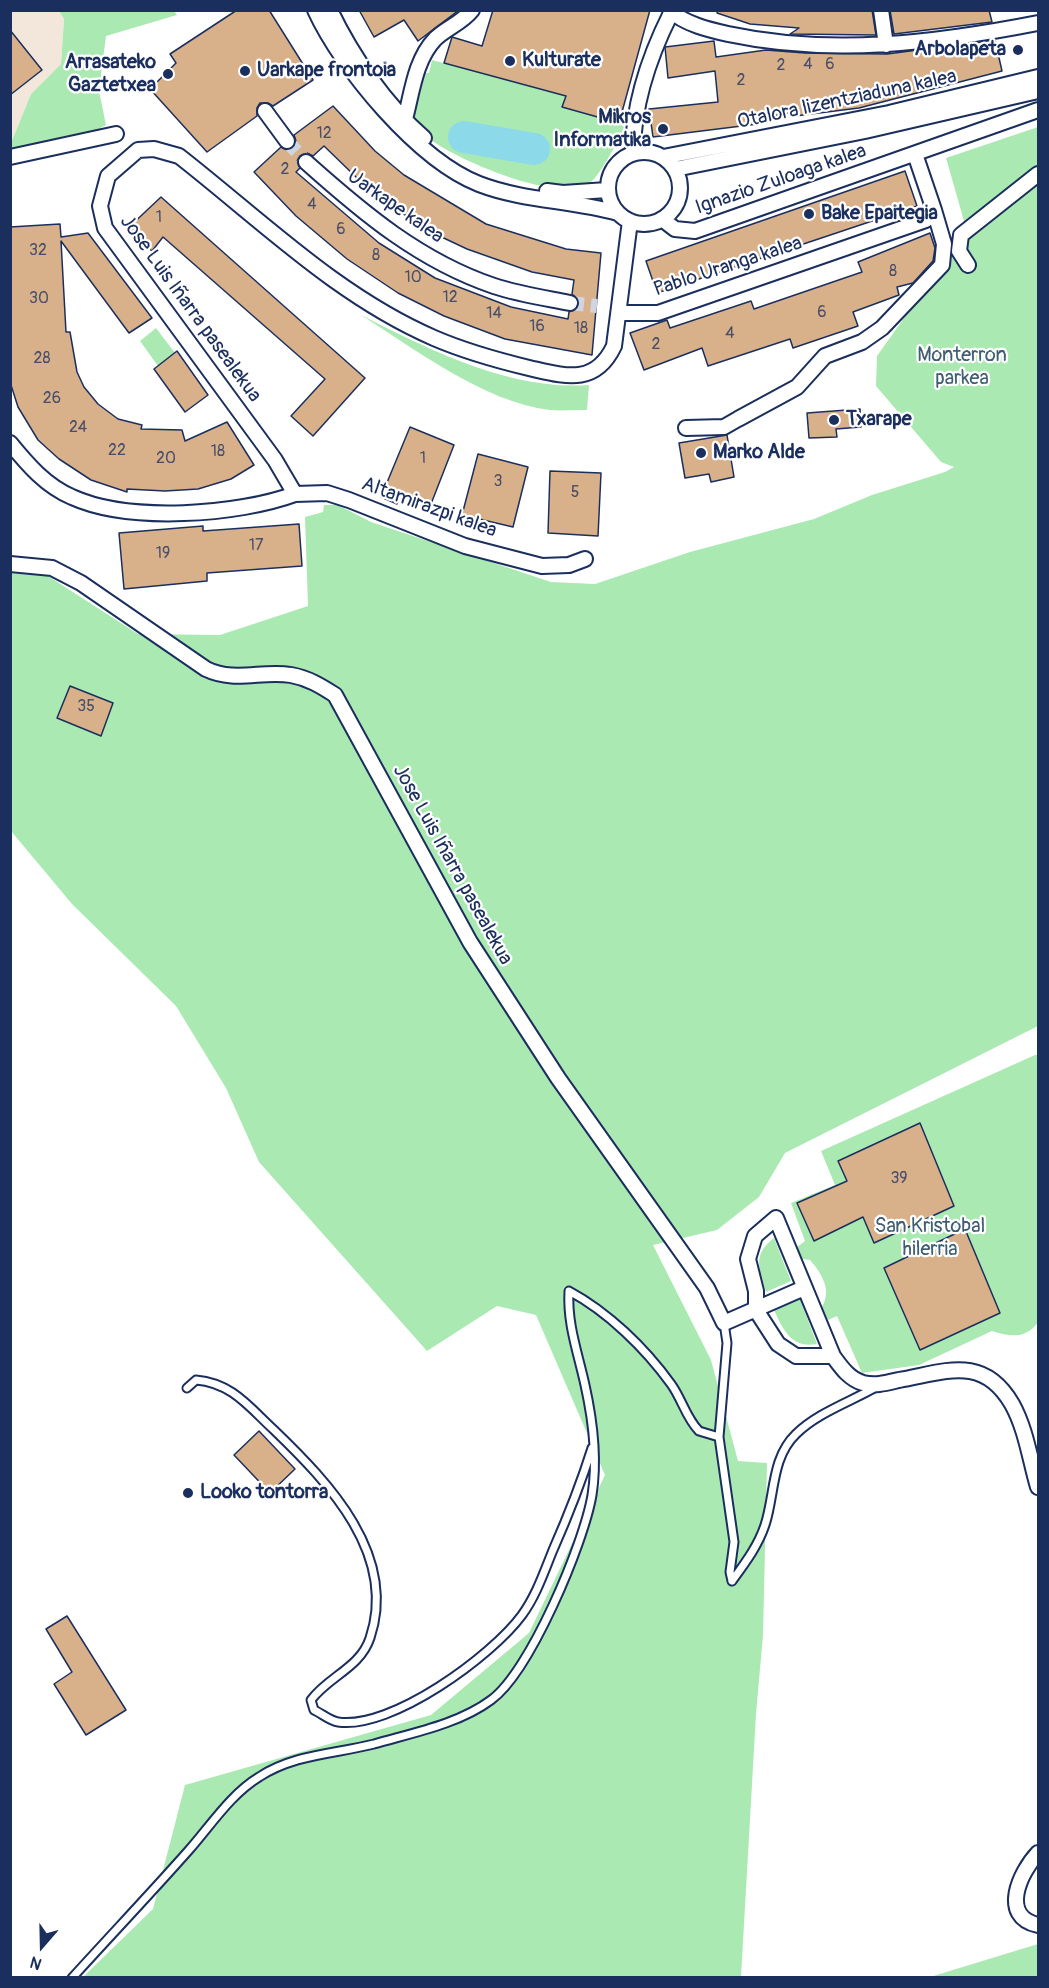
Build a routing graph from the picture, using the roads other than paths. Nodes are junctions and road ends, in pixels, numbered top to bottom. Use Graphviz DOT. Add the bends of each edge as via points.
graph roads {
  1 [pos="315,10"];
  2 [pos="330,10"];
  3 [pos="472,10"];
  4 [pos="881,10"];
  5 [pos="670,12"];
  6 [pos="1038,23"];
  7 [pos="886,45"];
  8 [pos="1038,77"];
  9 [pos="1038,91"];
  10 [pos="1038,110"];
  11 [pos="265,111"];
  12 [pos="405,119"];
  13 [pos="116,134"];
  14 [pos="287,141"];
  15 [pos="633,152"];
  16 [pos="915,153"];
  17 [pos="10,157"];
  18 [pos="663,157"];
  19 [pos="306,162"];
  20 [pos="675,169"];
  21 [pos="1038,174"];
  22 [pos="607,190"];
  23 [pos="934,210"];
  24 [pos="618,213"];
  25 [pos="662,219"];
  26 [pos="630,221"];
  27 [pos="968,265"];
  28 [pos="570,303"];
  29 [pos="620,314"];
  30 [pos="686,428"];
  31 [pos="10,443"];
  32 [pos="295,494"];
  33 [pos="585,559"];
  34 [pos="10,564"];
  35 [pos="804,1288"];
  36 [pos="756,1310"];
  37 [pos="724,1323"];
  38 [pos="833,1356"];
  39 [pos="879,1385"];
  40 [pos="187,1388"];
  41 [pos="719,1437"];
  42 [pos="594,1443"];
  43 [pos="1038,1487"];
  44 [pos="1038,1854"];
  45 [pos="1038,1925"];
  46 [pos="72,1977"];
  1 -- 24 [label="street" via="381,105 402,130 444,164 478,183 511,193"];
  2 -- 12 [label="street" via="362,65"];
  3 -- 12 [label="street" via="464,21 435,39 421,59"];
  4 -- 7 [label="street"];
  5 -- 7 [label="street" via="707,30 763,42"];
  5 -- 15 [label="street" via="654,47 638,100"];
  6 -- 7 [label="street"];
  8 -- 18 [label="street, Otalora lizentziaduna kalea" via="896,112"];
  9 -- 20 [label="street, Otalora lizentziaduna kalea"];
  10 -- 16 [label="street"];
  11 -- 14 [label="street"];
  12 -- 22 [label="street" via="446,156 479,174 562,193"];
  13 -- 17 [label="street"];
  15 -- 18 [label="street" via="649,151"];
  15 -- 22 [label="street" via="614,167"];
  16 -- 23 [label="street"];
  16 -- 25 [label="street, Ignazio Zuloaga kalea" via="695,231 675,229"];
  18 -- 20 [label="street"];
  19 -- 28 [label="street, Uarkape kalea" via="359,210 438,261 494,286"];
  20 -- 25 [label="street" via="680,191 671,212"];
  21 -- 27 [label="street" via="961,235 959,251"];
  22 -- 24 [label="street"];
  23 -- 29 [label="street, Pablo Uranga kalea" via="926,220 658,313"];
  23 -- 30 [label="street" via="944,244 942,265 882,328 862,342 825,356 797,387 738,420 724,427"];
  24 -- 26 [label="street"];
  25 -- 26 [label="street" via="646,224"];
  26 -- 29 [label="street"];
  29 -- 32 [label="street, Jose Luis Iñarra pasealekua" via="607,360 585,374 568,377 490,359 394,318 327,275 179,156 154,149 138,150 108,176 100,206 105,228 275,460"];
  31 -- 32 [label="street" via="48,484 73,498 126,510 207,511 268,504"];
  32 -- 33 [label="street, Altamirazpi kalea" via="327,494 349,500 465,546 542,566 569,565"];
  34 -- 37 [label="street, Jose Luis Iñarra pasealekua" via="52,568 81,582 220,676 291,675 315,682 335,695 470,942 558,1078 707,1288"];
  35 -- 36 [label="street"];
  35 -- 36 [label="street" via="776,1218 755,1236 748,1259"];
  35 -- 38 [label="street"];
  36 -- 37 [label="street"];
  36 -- 38 [label="street" via="778,1344 796,1356"];
  37 -- 41 [label="lane" via="727,1343"];
  38 -- 39 [label="street" via="848,1375"];
  39 -- 41 [label="lane" via="794,1435 777,1469 758,1545 732,1581 733,1526"];
  39 -- 43 [label="street" via="963,1369 988,1376 1011,1404"];
  40 -- 42 [label="lane" via="196,1380 217,1382 242,1400 310,1464 350,1514 376,1582 376,1616 370,1640 359,1658 345,1673 322,1685 311,1700 314,1710 337,1722 365,1719 401,1707 477,1661 502,1637 522,1615 537,1589"];
  41 -- 42 [label="lane" via="699,1431 650,1358 606,1317 569,1291 568,1314"];
  42 -- 46 [label="lane" via="592,1492 581,1538 543,1625 505,1687 491,1701 458,1718 371,1744 302,1758 258,1777 234,1797"];
  44 -- 45 [label="street" via="1023,1872 1015,1902 1019,1913"];
}
